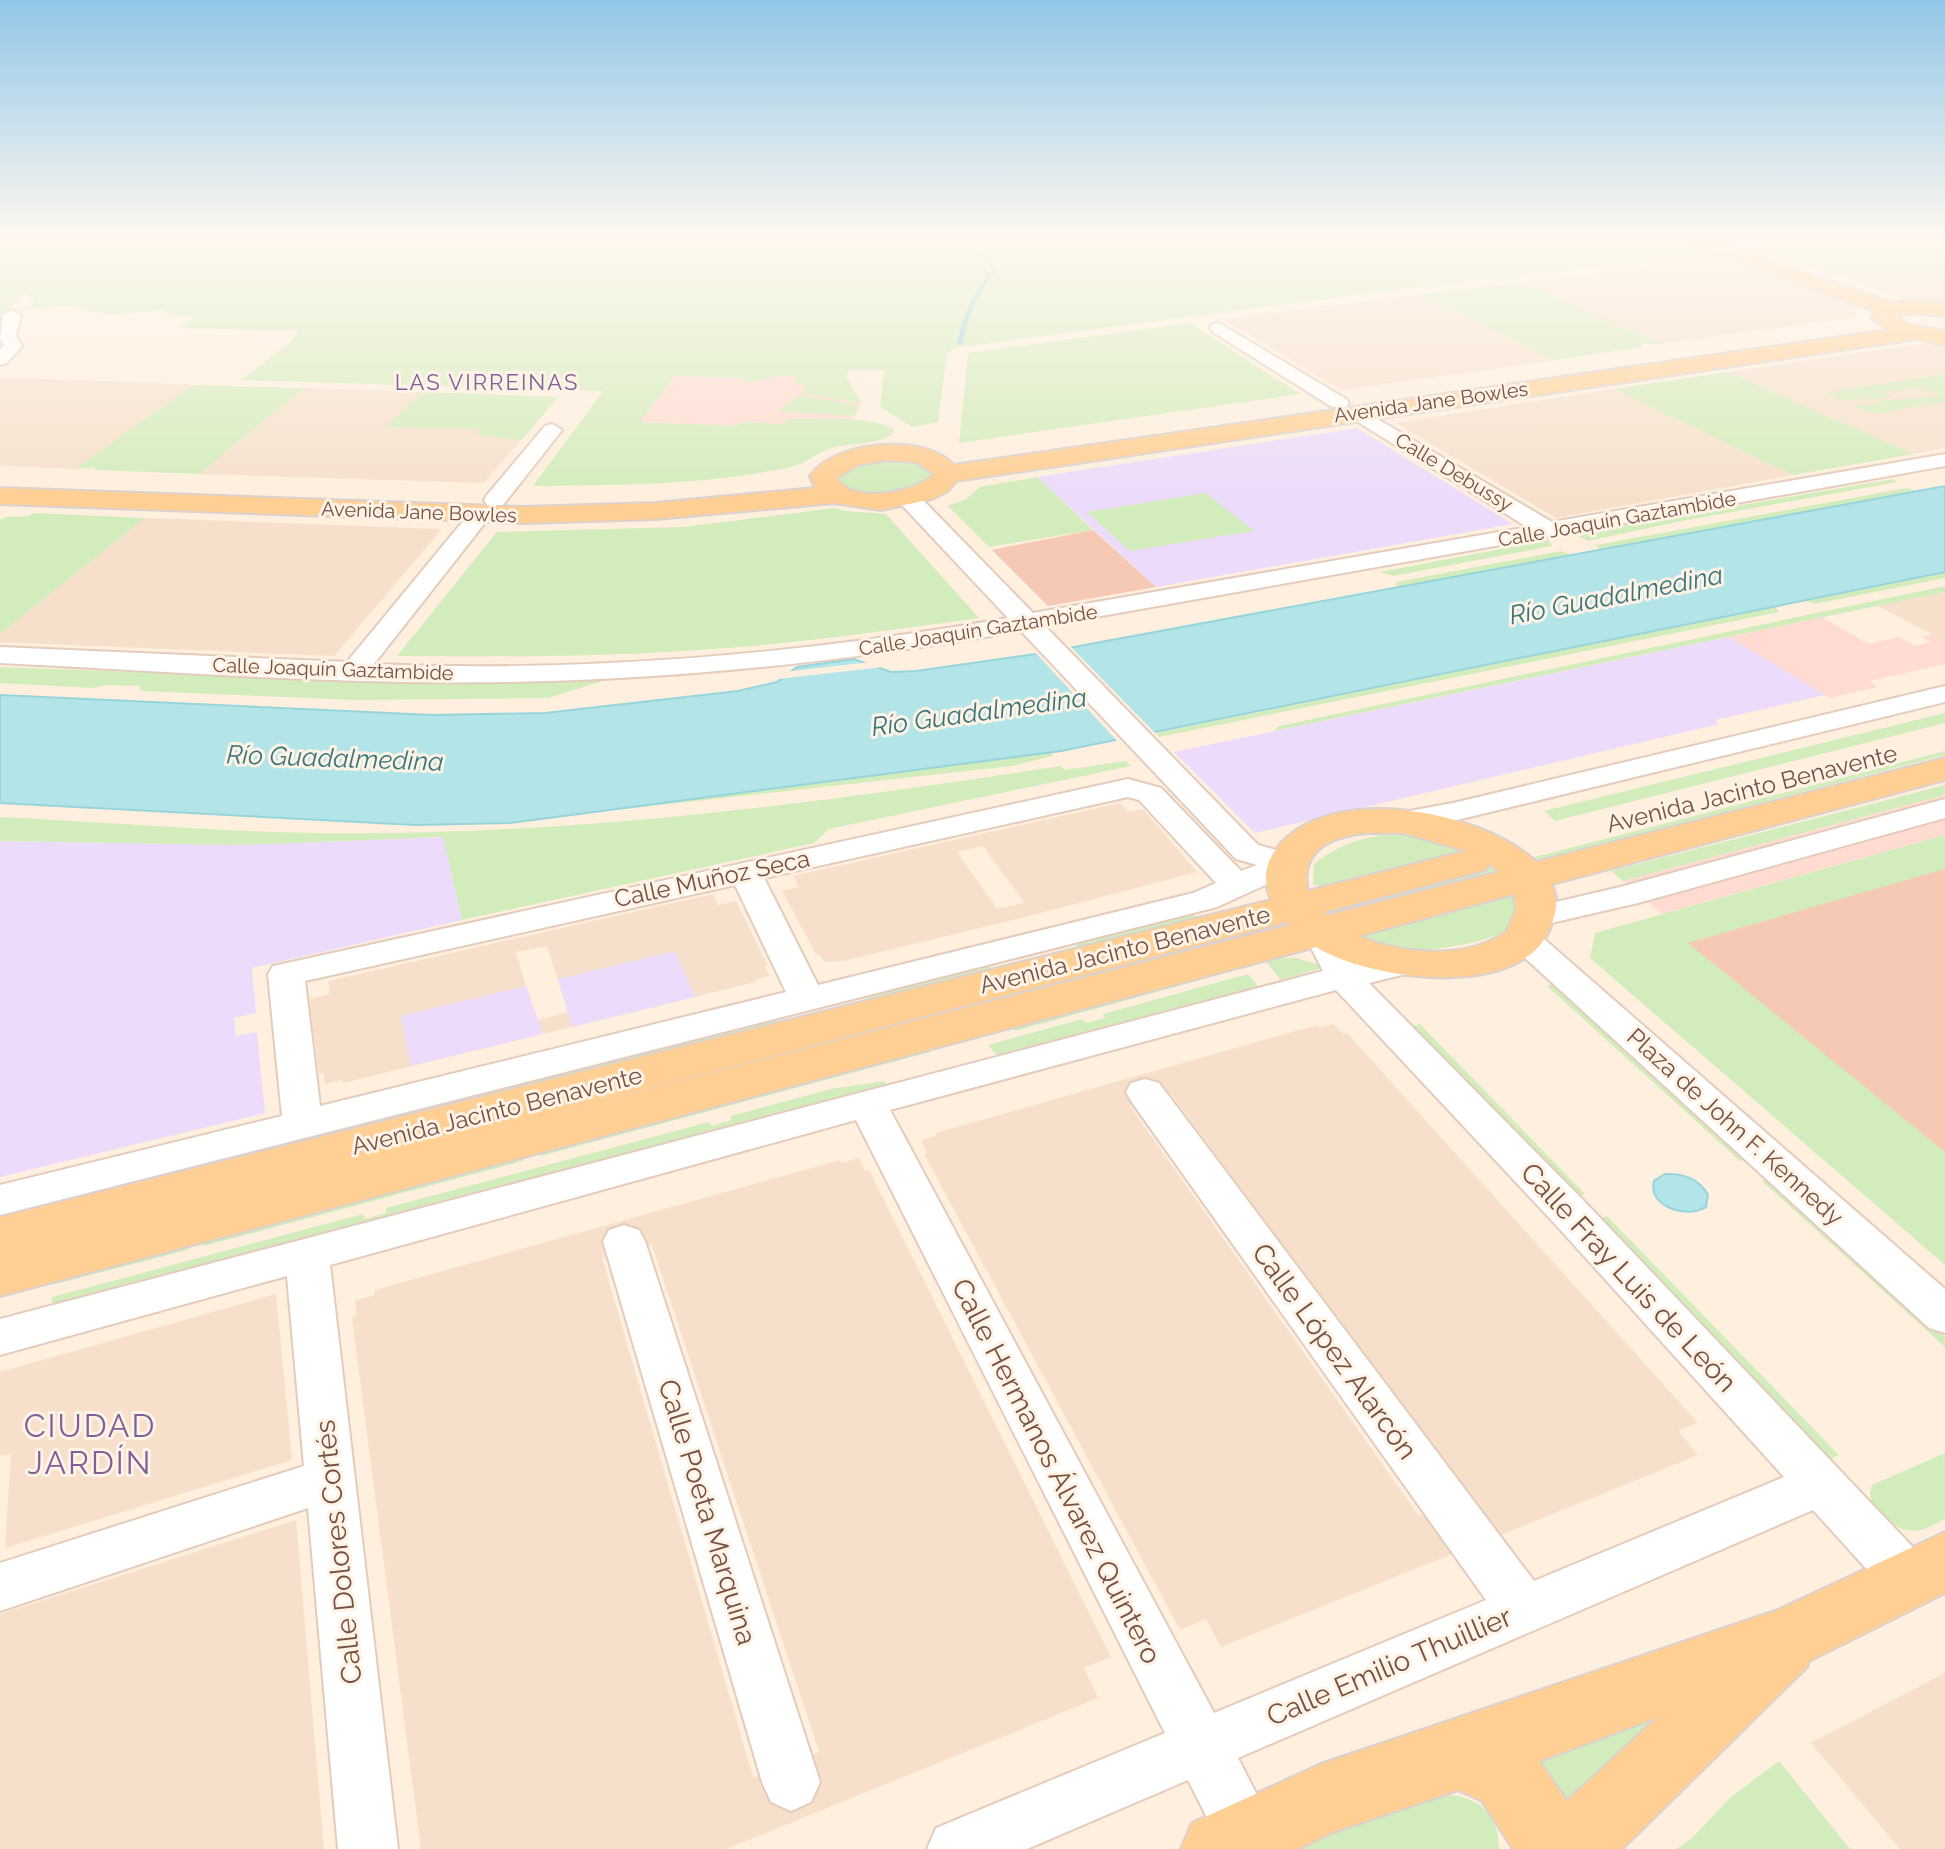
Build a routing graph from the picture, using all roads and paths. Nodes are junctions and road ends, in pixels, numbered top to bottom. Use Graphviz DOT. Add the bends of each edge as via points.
graph roads {
  1 [pos="10,325"];
  2 [pos="1823,325"];
  3 [pos="1907,325"];
  4 [pos="1219,328"];
  5 [pos="1915,333"];
  6 [pos="1945,338"];
  7 [pos="0,359"];
  8 [pos="1348,408"];
  9 [pos="552,430"];
  10 [pos="1945,460"];
  11 [pos="942,468"];
  12 [pos="0,483"];
  13 [pos="830,485"];
  14 [pos="0,496"];
  15 [pos="909,499"];
  16 [pos="488,507"];
  17 [pos="1550,531"];
  18 [pos="1033,630"];
  19 [pos="0,655"];
  20 [pos="354,671"];
  21 [pos="1945,694"];
  22 [pos="1945,741"];
  23 [pos="1945,769"];
  24 [pos="1945,808"];
  25 [pos="1404,821"];
  26 [pos="745,872"];
  27 [pos="1237,886"];
  28 [pos="1523,896"];
  29 [pos="1300,900"];
  30 [pos="1406,963"];
  31 [pos="1345,979"];
  32 [pos="807,999"];
  33 [pos="1145,1092"];
  34 [pos="868,1105"];
  35 [pos="302,1160"];
  36 [pos="0,1200"];
  37 [pos="0,1237"];
  38 [pos="624,1241"];
  39 [pos="307,1255"];
  40 [pos="0,1275"];
  41 [pos="1945,1315"];
  42 [pos="0,1337"];
  43 [pos="331,1479"];
  44 [pos="1822,1484"];
  45 [pos="1927,1570"];
  46 [pos="0,1587"];
  47 [pos="1524,1610"];
  48 [pos="1793,1636"];
  49 [pos="1201,1745"];
  50 [pos="1459,1755"];
  51 [pos="791,1782"];
  52 [pos="1233,1842"];
  53 [pos="368,1849"];
  54 [pos="957,1849"];
  55 [pos="1556,1849"];
  56 [pos="1570,1849"];
  1 -- 7 [label="street" via="7,336 13,346"];
  2 -- 8 [label="main road, Avenida Jane Bowles"];
  3 -- 5 [label="main road"];
  4 -- 8 [label="street, Calle Debussy"];
  5 -- 6 [label="main road"];
  5 -- 8 [label="main road, Avenida Jane Bowles"];
  8 -- 11 [label="main road, Avenida Jane Bowles"];
  8 -- 17 [label="street, Calle Debussy"];
  9 -- 16 [label="street"];
  10 -- 17 [label="street, Calle Joaquín Gaztambide"];
  11 -- 13 [label="main road" via="904,453 874,453 833,464"];
  11 -- 15 [label="main road" via="936,490"];
  12 -- 16 [label="main road, Avenida Jane Bowles"];
  13 -- 15 [label="main road" via="869,500"];
  13 -- 16 [label="main road, Avenida Jane Bowles" via="642,512"];
  14 -- 16 [label="main road, Avenida Jane Bowles"];
  15 -- 18 [label="street"];
  16 -- 20 [label="street"];
  17 -- 18 [label="street, Calle Joaquín Gaztambide"];
  18 -- 20 [label="street, Calle Joaquín Gaztambide" via="719,663 504,674"];
  18 -- 29 [label="street"];
  19 -- 20 [label="street, Calle Joaquín Gaztambide"];
  21 -- 25 [label="street, Avenida Jacinto Benavente"];
  22 -- 28 [label="main road, Avenida Jacinto Benavente"];
  23 -- 28 [label="main road, Avenida Jacinto Benavente"];
  24 -- 28 [label="street, Avenida Jacinto Benavente" via="1626,896"];
  25 -- 28 [label="main road" via="1473,838"];
  25 -- 29 [label="main road" via="1351,823 1310,838"];
  26 -- 27 [label="street, Calle Muñoz Seca" via="1128,788 1150,794"];
  26 -- 32 [label="street"];
  26 -- 35 [label="street, Calle Muñoz Seca" via="286,974"];
  27 -- 29 [label="street, Avenida Jacinto Benavente"];
  27 -- 32 [label="street, Avenida Jacinto Benavente" via="1205,900"];
  28 -- 29 [label="main road, Avenida Jacinto Benavente"];
  28 -- 30 [label="main road" via="1480,961"];
  28 -- 41 [label="street, Plaza de John F. Kennedy"];
  29 -- 30 [label="main road" via="1359,952"];
  29 -- 31 [label="street"];
  29 -- 35 [label="main road, Avenida Jacinto Benavente"];
  30 -- 31 [label="street"];
  31 -- 34 [label="street" via="1283,991"];
  31 -- 44 [label="street, Calle Fray Luis de León"];
  32 -- 35 [label="street, Avenida Jacinto Benavente"];
  33 -- 47 [label="street, Calle López Alarcón"];
  34 -- 39 [label="street"];
  34 -- 49 [label="street, Calle Hermanos Álvarez Quintero"];
  35 -- 36 [label="street"];
  35 -- 37 [label="main road"];
  35 -- 40 [label="main road"];
  38 -- 51 [label="street, Calle Poeta Marquina"];
  39 -- 42 [label="street"];
  39 -- 43 [label="street, Calle Dolores Cortés"];
  43 -- 46 [label="street"];
  43 -- 53 [label="street, Calle Dolores Cortés"];
  44 -- 45 [label="street, Calle Fray Luis de León"];
  44 -- 47 [label="street, Calle Emilio Thuillier"];
  45 -- 48 [label="main road"];
  47 -- 49 [label="street, Calle Emilio Thuillier"];
  48 -- 50 [label="main road"];
  48 -- 56 [label="main road"];
  49 -- 52 [label="street, Calle Hermanos Álvarez Quintero"];
  49 -- 54 [label="street, Calle Emilio Thuillier"];
  50 -- 52 [label="main road" via="1321,1800"];
  50 -- 55 [label="main road" via="1507,1776"];
}
